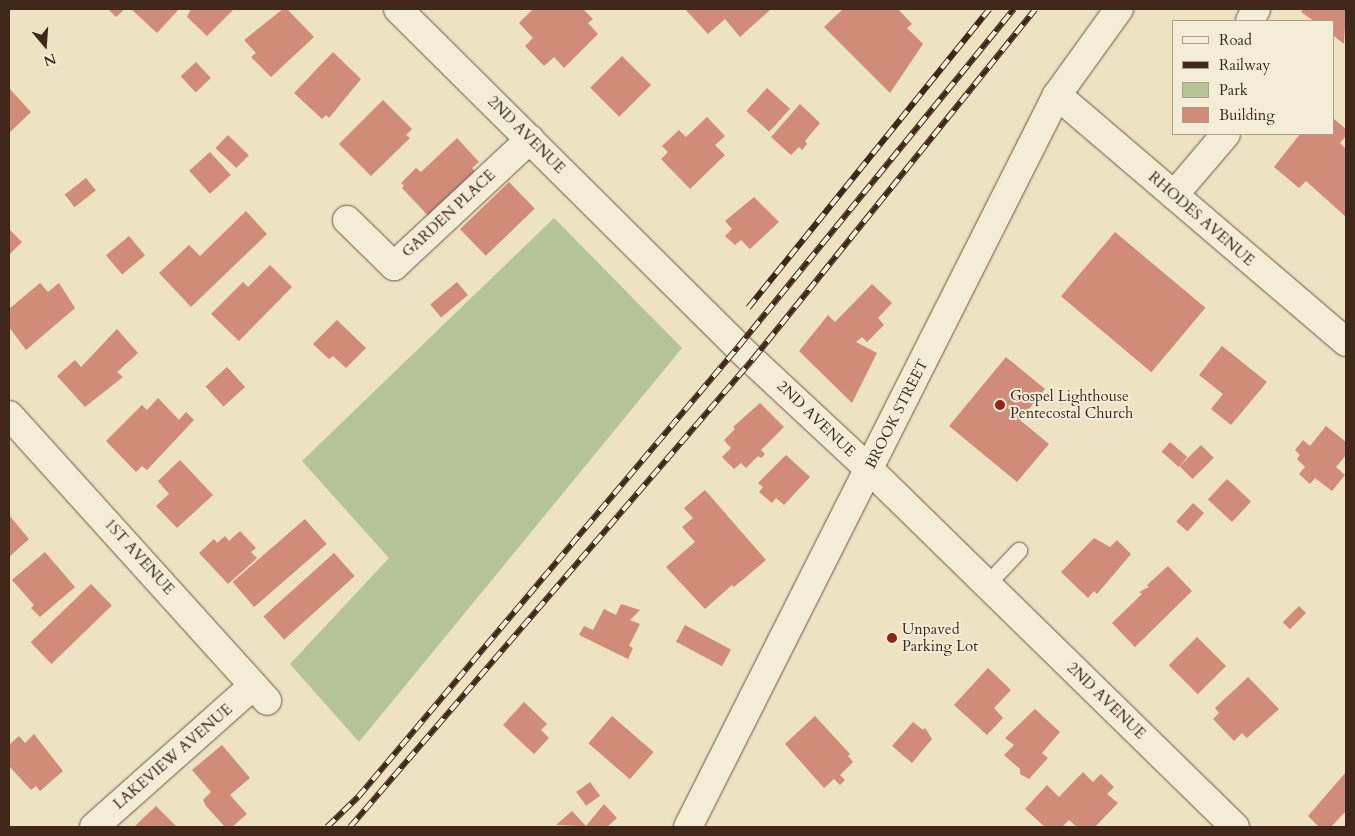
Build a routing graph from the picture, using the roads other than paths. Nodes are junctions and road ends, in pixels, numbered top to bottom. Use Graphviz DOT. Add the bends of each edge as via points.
graph roads {
  1 [pos="398,9"];
  2 [pos="1119,9"];
  3 [pos="1057,95"];
  4 [pos="1225,135"];
  5 [pos="530,139"];
  6 [pos="1174,195"];
  7 [pos="347,220"];
  8 [pos="1346,342"];
  9 [pos="9,415"];
  10 [pos="869,469"];
  11 [pos="1019,551"];
  12 [pos="987,585"];
  13 [pos="260,694"];
  14 [pos="94,827"];
  15 [pos="688,827"];
  16 [pos="1235,827"];
  1 -- 5 [label="street, 2ND AVENUE"];
  2 -- 3 [label="street, BROOK STREET"];
  3 -- 6 [label="street, RHODES AVENUE"];
  3 -- 10 [label="street, BROOK STREET"];
  4 -- 6 [label="street"];
  5 -- 7 [label="street, GARDEN PLACE" via="394,266"];
  5 -- 10 [label="street, 2ND AVENUE" via="738,347"];
  6 -- 8 [label="street, RHODES AVENUE"];
  9 -- 13 [label="street, 1ST AVENUE"];
  10 -- 12 [label="street, 2ND AVENUE"];
  10 -- 15 [label="street, BROOK STREET"];
  11 -- 12 [label="lane"];
  12 -- 16 [label="street, 2ND AVENUE"];
  13 -- 14 [label="street, LAKEVIEW AVENUE"];
}
